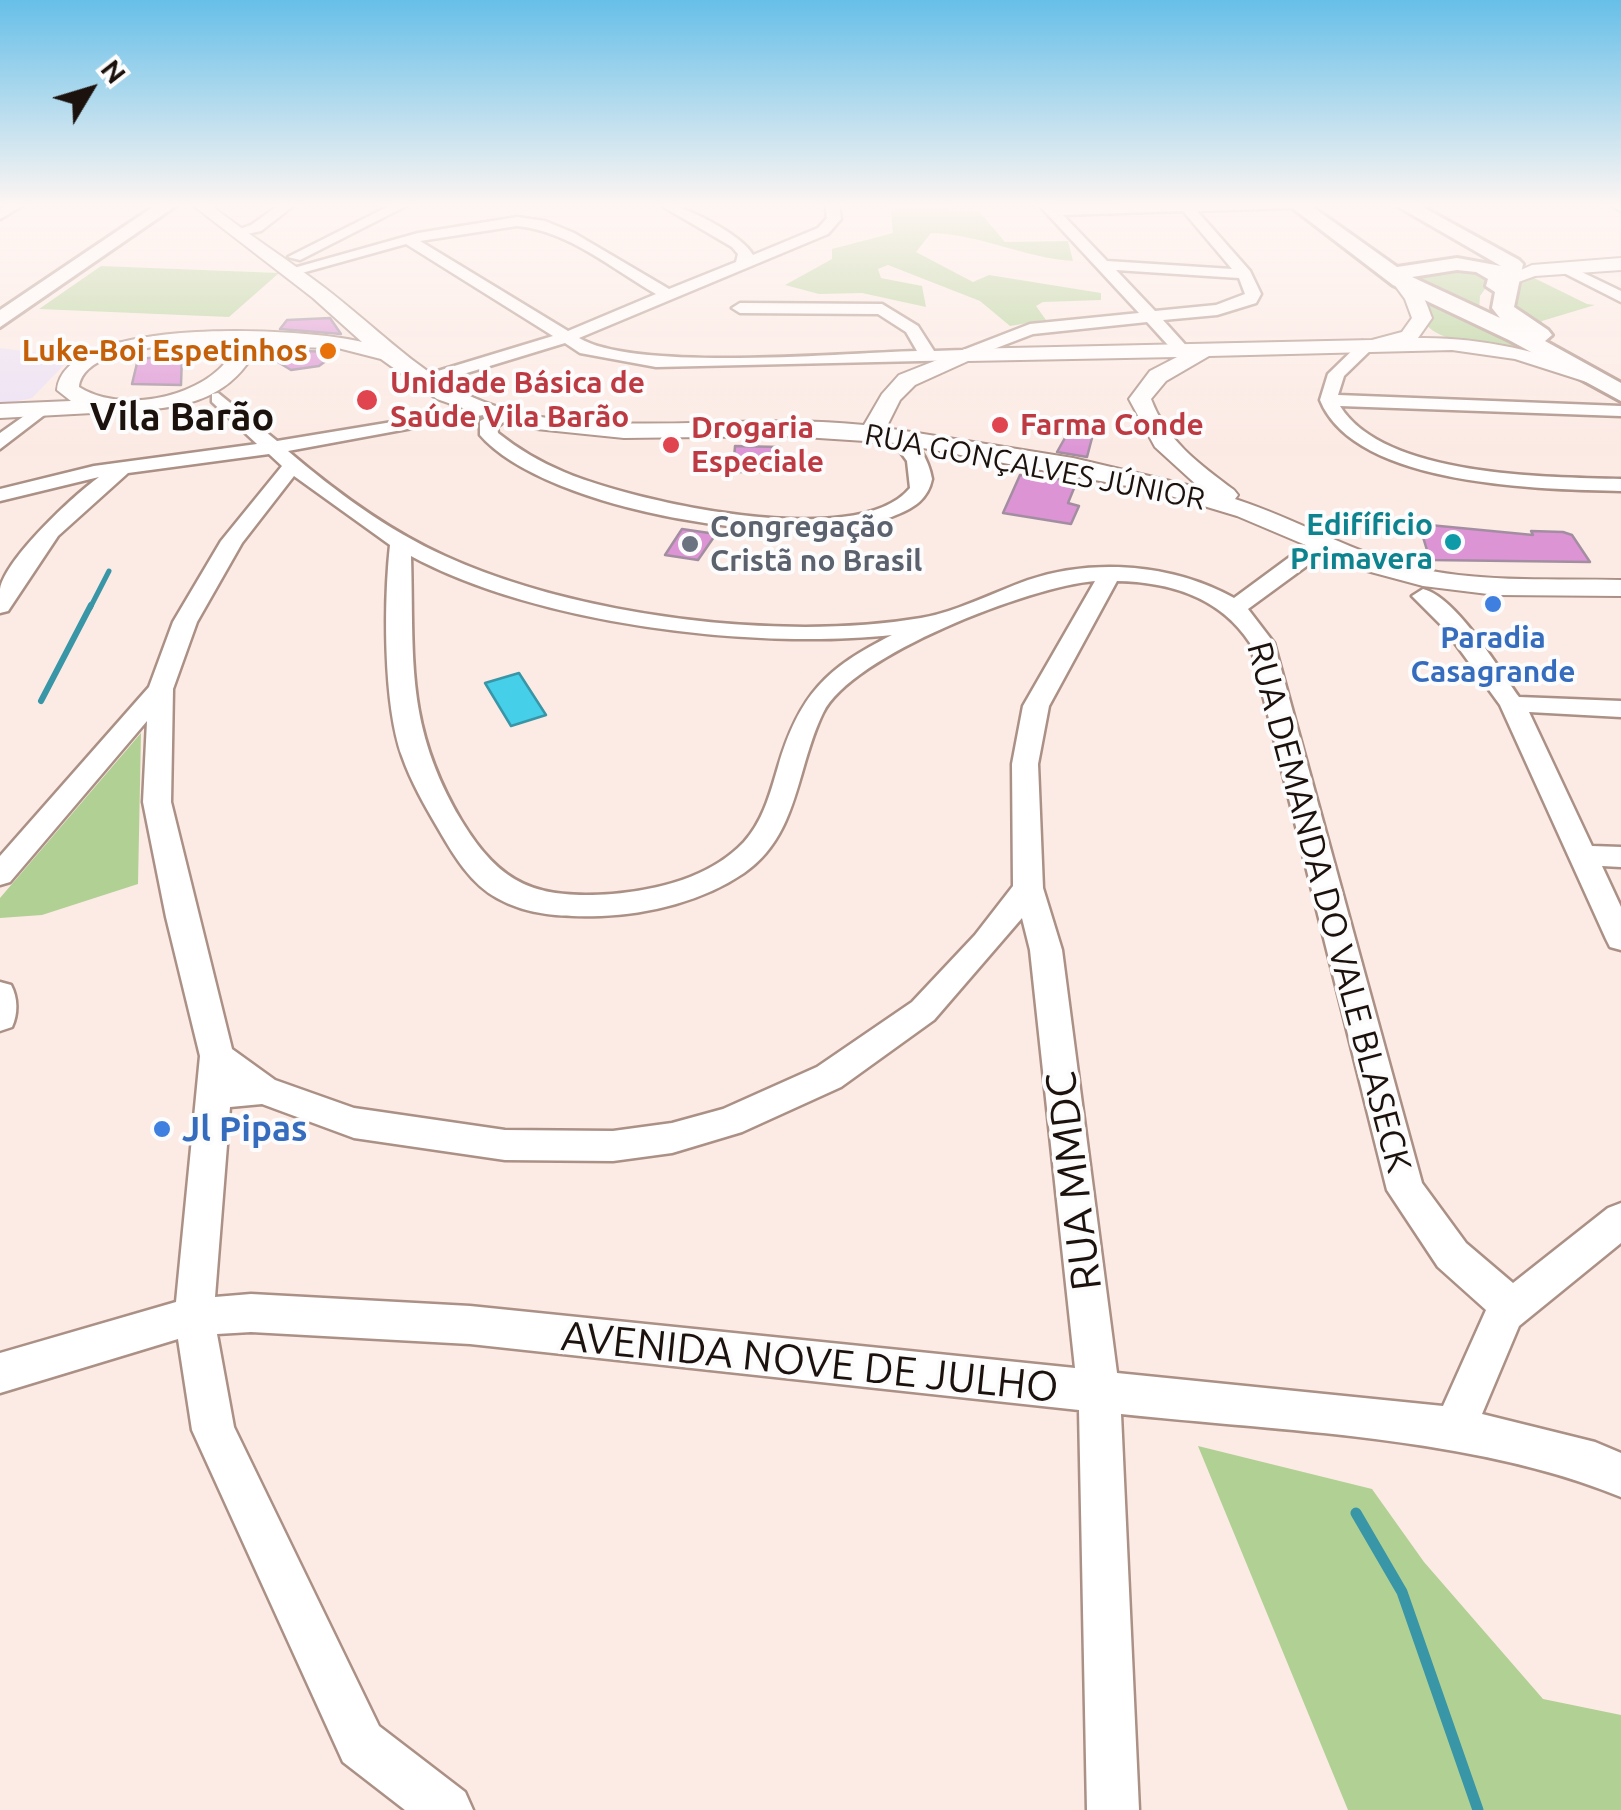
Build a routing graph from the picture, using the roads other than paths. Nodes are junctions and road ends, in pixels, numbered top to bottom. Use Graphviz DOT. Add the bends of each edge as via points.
graph roads {
  1 [pos="44,287"];
  2 [pos="310,287"];
  3 [pos="485,287"];
  4 [pos="654,287"];
  5 [pos="685,287"];
  6 [pos="1120,287"];
  7 [pos="1251,287"];
  8 [pos="1406,287"];
  9 [pos="1443,287"];
  10 [pos="1497,287"];
  11 [pos="1501,287"];
  12 [pos="1508,287"];
  13 [pos="668,295"];
  14 [pos="1497,297"];
  15 [pos="740,308"];
  16 [pos="1146,316"];
  17 [pos="1113,318"];
  18 [pos="0,320"];
  19 [pos="1419,325"];
  20 [pos="564,338"];
  21 [pos="178,340"];
  22 [pos="1452,340"];
  23 [pos="325,342"];
  24 [pos="1368,345"];
  25 [pos="1429,346"];
  26 [pos="1484,347"];
  27 [pos="1175,354"];
  28 [pos="966,355"];
  29 [pos="929,356"];
  30 [pos="394,357"];
  31 [pos="74,371"];
  32 [pos="1609,380"];
  33 [pos="424,381"];
  34 [pos="222,388"];
  35 [pos="1621,393"];
  36 [pos="1329,400"];
  37 [pos="130,406"];
  38 [pos="41,409"];
  39 [pos="1621,411"];
  40 [pos="0,412"];
  41 [pos="493,413"];
  42 [pos="872,432"];
  43 [pos="898,436"];
  44 [pos="0,443"];
  45 [pos="943,444"];
  46 [pos="281,457"];
  47 [pos="918,458"];
  48 [pos="126,467"];
  49 [pos="1196,473"];
  50 [pos="1621,486"];
  51 [pos="1173,489"];
  52 [pos="0,495"];
  53 [pos="1247,511"];
  54 [pos="1322,544"];
  55 [pos="400,546"];
  56 [pos="1110,574"];
  57 [pos="1425,588"];
  58 [pos="1621,588"];
  59 [pos="0,606"];
  60 [pos="1234,608"];
  61 [pos="894,636"];
  62 [pos="161,689"];
  63 [pos="1512,704"];
  64 [pos="1621,709"];
  65 [pos="1580,855"];
  66 [pos="1621,857"];
  67 [pos="6,860"];
  68 [pos="1028,888"];
  69 [pos="1621,939"];
  70 [pos="986,943"];
  71 [pos="1046,950"];
  72 [pos="0,994"];
  73 [pos="0,1018"];
  74 [pos="216,1075"];
  75 [pos="1621,1220"];
  76 [pos="1512,1307"];
  77 [pos="194,1317"];
  78 [pos="0,1371"];
  79 [pos="1100,1394"];
  80 [pos="1456,1429"];
  81 [pos="1621,1475"];
  82 [pos="447,1810"];
  83 [pos="1113,1810"];
  1 -- 18 [label="main road"];
  2 -- 30 [label="street, RUA GONÇALVES JÚNIOR"];
  3 -- 20 [label="street"];
  4 -- 13 [label="street"];
  5 -- 13 [label="street"];
  6 -- 16 [label="street"];
  7 -- 16 [label="street" via="1253,294 1240,305"];
  8 -- 19 [label="street" via="1421,309"];
  9 -- 14 [label="main road"];
  10 -- 14 [label="main road"];
  11 -- 14 [label="main road"];
  12 -- 14 [label="street"];
  13 -- 20 [label="street"];
  14 -- 22 [label="street" via="1476,330"];
  14 -- 32 [label="main road"];
  15 -- 29 [label="street" via="882,309 912,329"];
  16 -- 17 [label="street"];
  16 -- 27 [label="street"];
  17 -- 27 [label="street"];
  17 -- 28 [label="street" via="1030,329"];
  19 -- 22 [label="street"];
  19 -- 24 [label="street" via="1409,337"];
  20 -- 29 [label="street" via="609,355 656,362"];
  20 -- 33 [label="street"];
  21 -- 23 [label="street"];
  21 -- 31 [label="street" via="117,349"];
  21 -- 34 [label="street" via="233,352 236,364"];
  22 -- 25 [label="street"];
  22 -- 26 [label="street"];
  23 -- 30 [label="street" via="368,346"];
  23 -- 34 [label="street" via="268,355"];
  24 -- 25 [label="street"];
  24 -- 27 [label="street"];
  24 -- 36 [label="street" via="1332,383"];
  25 -- 26 [label="street"];
  26 -- 32 [label="street"];
  27 -- 28 [label="street"];
  27 -- 49 [label="street" via="1140,399 1169,451"];
  28 -- 29 [label="street"];
  28 -- 42 [label="street" via="903,382"];
  30 -- 33 [label="street, RUA GONÇALVES JÚNIOR"];
  31 -- 37 [label="street" via="67,384 73,395"];
  31 -- 38 [label="street"];
  32 -- 35 [label="main road"];
  33 -- 41 [label="street, RUA GONÇALVES JÚNIOR"];
  34 -- 37 [label="street"];
  34 -- 46 [label="street, RUA DEMANDA DO VALE BLASECK"];
  36 -- 39 [label="street"];
  36 -- 50 [label="street" via="1348,426 1421,464 1489,480"];
  37 -- 38 [label="street"];
  38 -- 40 [label="street"];
  38 -- 44 [label="street"];
  41 -- 42 [label="street, RUA GONÇALVES JÚNIOR" via="553,428"];
  41 -- 46 [label="street"];
  41 -- 47 [label="street" via="486,430 499,445 589,488 679,511 776,523 837,524 894,510 922,489"];
  42 -- 43 [label="street, RUA GONÇALVES JÚNIOR"];
  43 -- 45 [label="street, RUA GONÇALVES JÚNIOR"];
  43 -- 47 [label="street"];
  45 -- 47 [label="street"];
  45 -- 51 [label="street, RUA GONÇALVES JÚNIOR"];
  46 -- 48 [label="street"];
  46 -- 55 [label="street, RUA DEMANDA DO VALE BLASECK"];
  46 -- 62 [label="street" via="194,606"];
  48 -- 52 [label="street"];
  48 -- 59 [label="street" via="28,554"];
  49 -- 51 [label="street"];
  49 -- 53 [label="street"];
  51 -- 53 [label="street, RUA GONÇALVES JÚNIOR"];
  53 -- 54 [label="street, RUA GONÇALVES JÚNIOR"];
  54 -- 57 [label="street, RUA GONÇALVES JÚNIOR"];
  54 -- 60 [label="street"];
  55 -- 61 [label="street, RUA DEMANDA DO VALE BLASECK" via="514,590 702,625"];
  55 -- 61 [label="street" via="405,697 421,769 476,866 514,895 538,903 568,908 646,899 704,881 750,854 771,824 817,701"];
  56 -- 60 [label="street, RUA DEMANDA DO VALE BLASECK" via="1175,583"];
  56 -- 61 [label="street, RUA DEMANDA DO VALE BLASECK" via="1046,582"];
  56 -- 68 [label="street, RUA MMDC" via="1036,706 1026,764"];
  57 -- 58 [label="street, RUA GONÇALVES JÚNIOR"];
  57 -- 63 [label="street"];
  60 -- 76 [label="street, RUA DEMANDA DO VALE BLASECK" via="1262,643 1405,1190 1452,1255"];
  62 -- 67 [label="street"];
  62 -- 74 [label="street" via="157,802"];
  63 -- 64 [label="street"];
  63 -- 65 [label="street"];
  65 -- 66 [label="street"];
  65 -- 69 [label="street"];
  68 -- 70 [label="street"];
  68 -- 71 [label="street, RUA MMDC"];
  70 -- 71 [label="street" via="1017,934"];
  70 -- 74 [label="street" via="923,1011 829,1077 730,1122 672,1138 613,1146 504,1144 354,1123"];
  71 -- 79 [label="street, RUA MMDC"];
  72 -- 73 [label="street"];
  74 -- 77 [label="street"];
  75 -- 76 [label="street"];
  76 -- 80 [label="street" via="1474,1376"];
  77 -- 78 [label="street, AVENIDA NOVE DE JULHO"];
  77 -- 79 [label="street, AVENIDA NOVE DE JULHO" via="251,1313 470,1326"];
  77 -- 82 [label="street" via="213,1430 361,1744"];
  79 -- 80 [label="street, AVENIDA NOVE DE JULHO"];
  79 -- 83 [label="street, RUA MMDC"];
  80 -- 81 [label="street, AVENIDA NOVE DE JULHO"];
}
